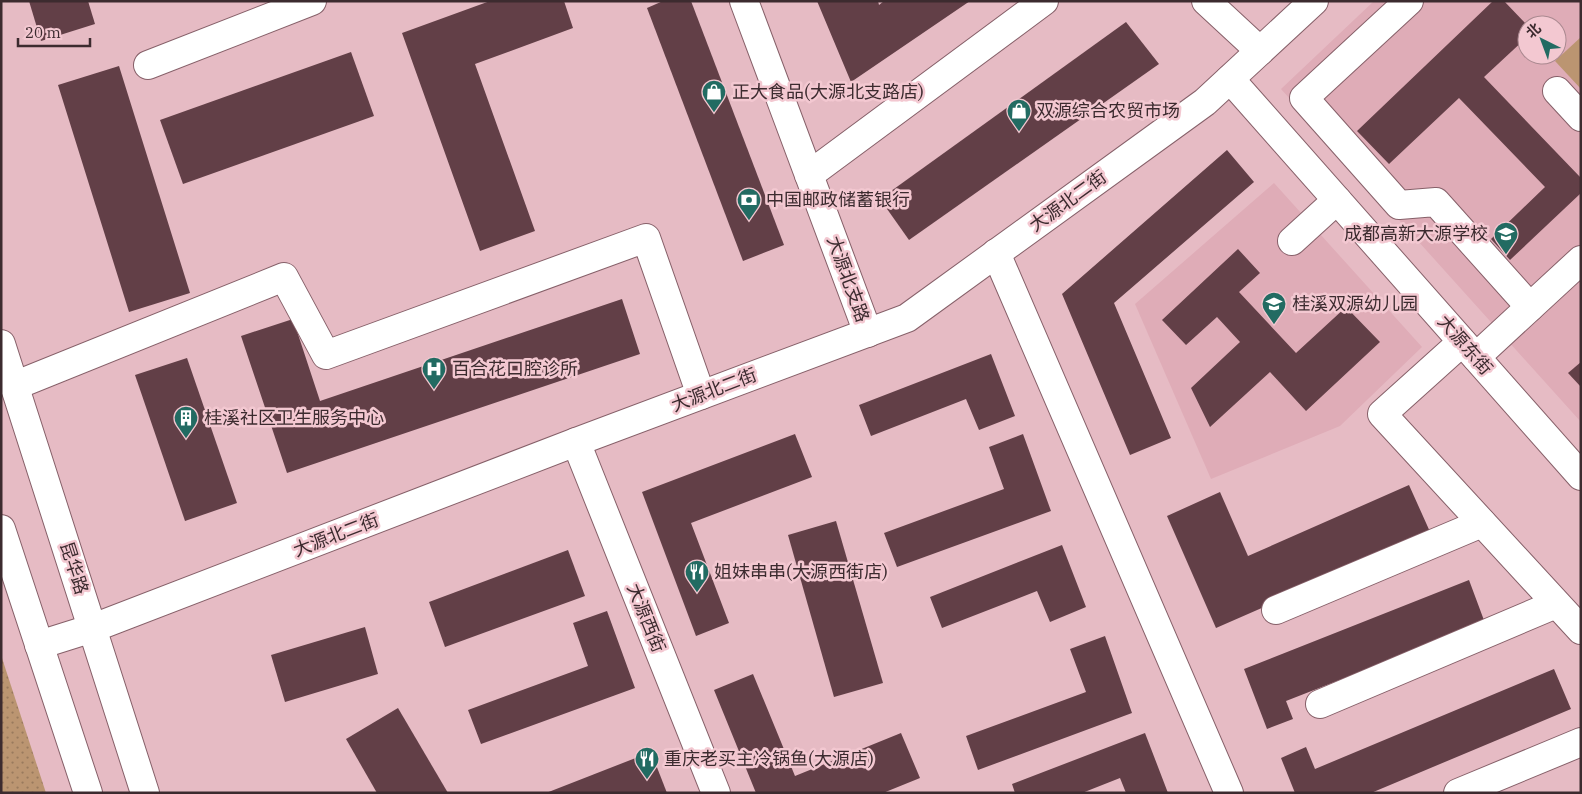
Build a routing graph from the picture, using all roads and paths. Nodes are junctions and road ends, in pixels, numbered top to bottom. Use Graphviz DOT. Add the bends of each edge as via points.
graph roads {
  1 [pos="312,1"];
  2 [pos="744,1"];
  3 [pos="1044,1"];
  4 [pos="1206,1"];
  5 [pos="1314,1"];
  6 [pos="1409,1"];
  7 [pos="1260,51"];
  8 [pos="148,65"];
  9 [pos="1230,79"];
  10 [pos="1557,91"];
  11 [pos="1581,117"];
  12 [pos="809,175"];
  13 [pos="1337,200"];
  14 [pos="1292,241"];
  15 [pos="996,253"];
  16 [pos="1581,260"];
  17 [pos="1530,307"];
  18 [pos="868,333"];
  19 [pos="1,344"];
  20 [pos="1469,349"];
  21 [pos="14,386"];
  22 [pos="701,395"];
  23 [pos="576,442"];
  24 [pos="1581,476"];
  25 [pos="1482,523"];
  26 [pos="1,529"];
  27 [pos="1556,604"];
  28 [pos="1276,610"];
  29 [pos="93,628"];
  30 [pos="1581,630"];
  31 [pos="39,645"];
  32 [pos="1320,704"];
  33 [pos="1581,742"];
  34 [pos="88,793"];
  35 [pos="145,793"];
  36 [pos="716,793"];
  37 [pos="1228,793"];
  38 [pos="1458,793"];
  1 -- 8 [label="street"];
  2 -- 12 [label="street, 大源北支路"];
  3 -- 12 [label="street"];
  4 -- 7 [label="street"];
  5 -- 7 [label="street, 大源北二街"];
  6 -- 17 [label="street" via="1304,98 1400,205 1436,202"];
  7 -- 9 [label="street, 大源北二街"];
  9 -- 13 [label="street, 大源东街"];
  9 -- 15 [label="street, 大源北二街" via="1205,102"];
  10 -- 11 [label="street"];
  12 -- 18 [label="street, 大源北支路"];
  13 -- 14 [label="street"];
  13 -- 20 [label="street, 大源东街"];
  15 -- 18 [label="street, 大源北二街" via="907,318"];
  15 -- 37 [label="street"];
  16 -- 17 [label="street"];
  17 -- 20 [label="street"];
  18 -- 22 [label="street, 大源北二街"];
  19 -- 21 [label="street, 昆华路"];
  20 -- 24 [label="street, 大源东街"];
  20 -- 25 [label="street" via="1382,414"];
  21 -- 22 [label="street" via="284,277 326,356 646,238"];
  21 -- 29 [label="street, 昆华路"];
  22 -- 23 [label="street, 大源北二街"];
  23 -- 29 [label="street, 大源北二街"];
  23 -- 36 [label="street, 大源西街"];
  25 -- 27 [label="street"];
  25 -- 28 [label="street"];
  26 -- 31 [label="street"];
  27 -- 30 [label="street"];
  27 -- 32 [label="street"];
  29 -- 31 [label="street, 大源北二街"];
  29 -- 35 [label="street, 昆华路"];
  31 -- 34 [label="street"];
  33 -- 38 [label="street"];
}
